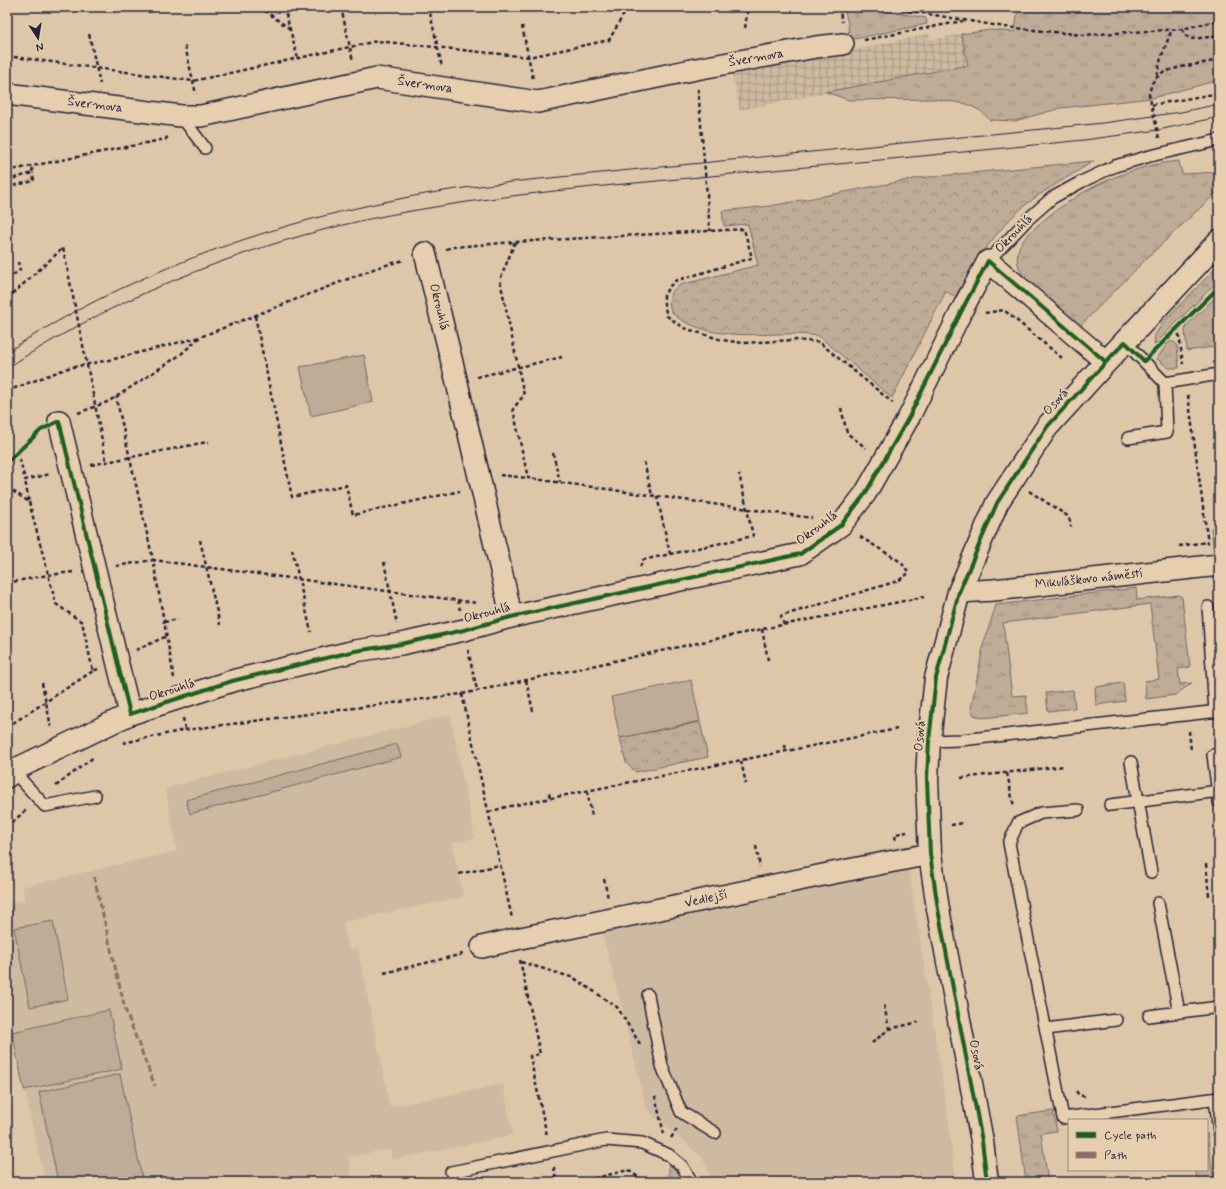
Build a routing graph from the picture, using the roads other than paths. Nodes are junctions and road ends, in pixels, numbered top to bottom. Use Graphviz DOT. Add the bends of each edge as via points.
graph roads {
  1 [pos="843,44"];
  2 [pos="7,94"];
  3 [pos="191,116"];
  4 [pos="1219,140"];
  5 [pos="205,148"];
  6 [pos="1219,241"];
  7 [pos="425,254"];
  8 [pos="988,261"];
  9 [pos="1125,342"];
  10 [pos="1106,362"];
  11 [pos="1219,374"];
  12 [pos="1165,383"];
  13 [pos="59,421"];
  14 [pos="1128,438"];
  15 [pos="1215,566"];
  16 [pos="959,592"];
  17 [pos="1208,607"];
  18 [pos="511,617"];
  19 [pos="1215,644"];
  20 [pos="1217,711"];
  21 [pos="130,714"];
  22 [pos="929,741"];
  23 [pos="1213,755"];
  24 [pos="1131,762"];
  25 [pos="10,774"];
  26 [pos="1218,795"];
  27 [pos="95,796"];
  28 [pos="1139,801"];
  29 [pos="1110,805"];
  30 [pos="1078,810"];
  31 [pos="930,854"];
  32 [pos="1151,872"];
  33 [pos="1158,903"];
  34 [pos="482,947"];
  35 [pos="648,995"];
  36 [pos="1219,1007"];
  37 [pos="1179,1012"];
  38 [pos="1149,1016"];
  39 [pos="1116,1020"];
  40 [pos="1046,1029"];
  41 [pos="1217,1099"];
  42 [pos="715,1132"];
  43 [pos="1219,1132"];
  44 [pos="451,1172"];
  45 [pos="692,1182"];
  46 [pos="987,1182"];
  1 -- 3 [label="street, Švermova" via="696,69 538,102 377,78"];
  2 -- 3 [label="street, Švermova"];
  3 -- 5 [label="lane"];
  4 -- 8 [label="lane, Okrouhlá" via="1115,166 1081,182 1052,198"];
  6 -- 9 [label="street, Osová"];
  7 -- 18 [label="street, Okrouhlá"];
  8 -- 10 [label="street"];
  8 -- 18 [label="street, Okrouhlá" via="909,417 865,494 842,525 800,554"];
  9 -- 10 [label="street, Osová"];
  9 -- 12 [label="lane"];
  10 -- 16 [label="street, Osová" via="1047,427 1011,481 997,503"];
  11 -- 12 [label="lane"];
  12 -- 14 [label="lane" via="1167,432"];
  13 -- 21 [label="street"];
  15 -- 16 [label="street, Mikuláškovo náměstí"];
  16 -- 22 [label="street, Osová" via="936,678"];
  17 -- 19 [label="lane"];
  18 -- 21 [label="street, Okrouhlá" via="464,630 355,651 232,681"];
  19 -- 20 [label="lane"];
  20 -- 22 [label="lane" via="961,740"];
  21 -- 25 [label="street, Okrouhlá"];
  22 -- 31 [label="street, Osová" via="927,779"];
  23 -- 26 [label="lane"];
  24 -- 28 [label="lane"];
  25 -- 27 [label="lane" via="45,806"];
  26 -- 28 [label="lane"];
  28 -- 29 [label="lane"];
  28 -- 32 [label="lane"];
  30 -- 40 [label="lane" via="1041,813 1018,823 1009,843"];
  31 -- 34 [label="street, Vedlejší"];
  31 -- 46 [label="street, Osová" via="982,1141"];
  33 -- 37 [label="lane"];
  35 -- 42 [label="lane" via="662,1066 681,1112"];
  36 -- 37 [label="lane"];
  37 -- 38 [label="lane"];
  39 -- 40 [label="lane"];
  40 -- 41 [label="lane" via="1063,1118"];
  41 -- 43 [label="lane"];
  44 -- 45 [label="lane" via="606,1140 642,1143 669,1155 682,1166"];
}
